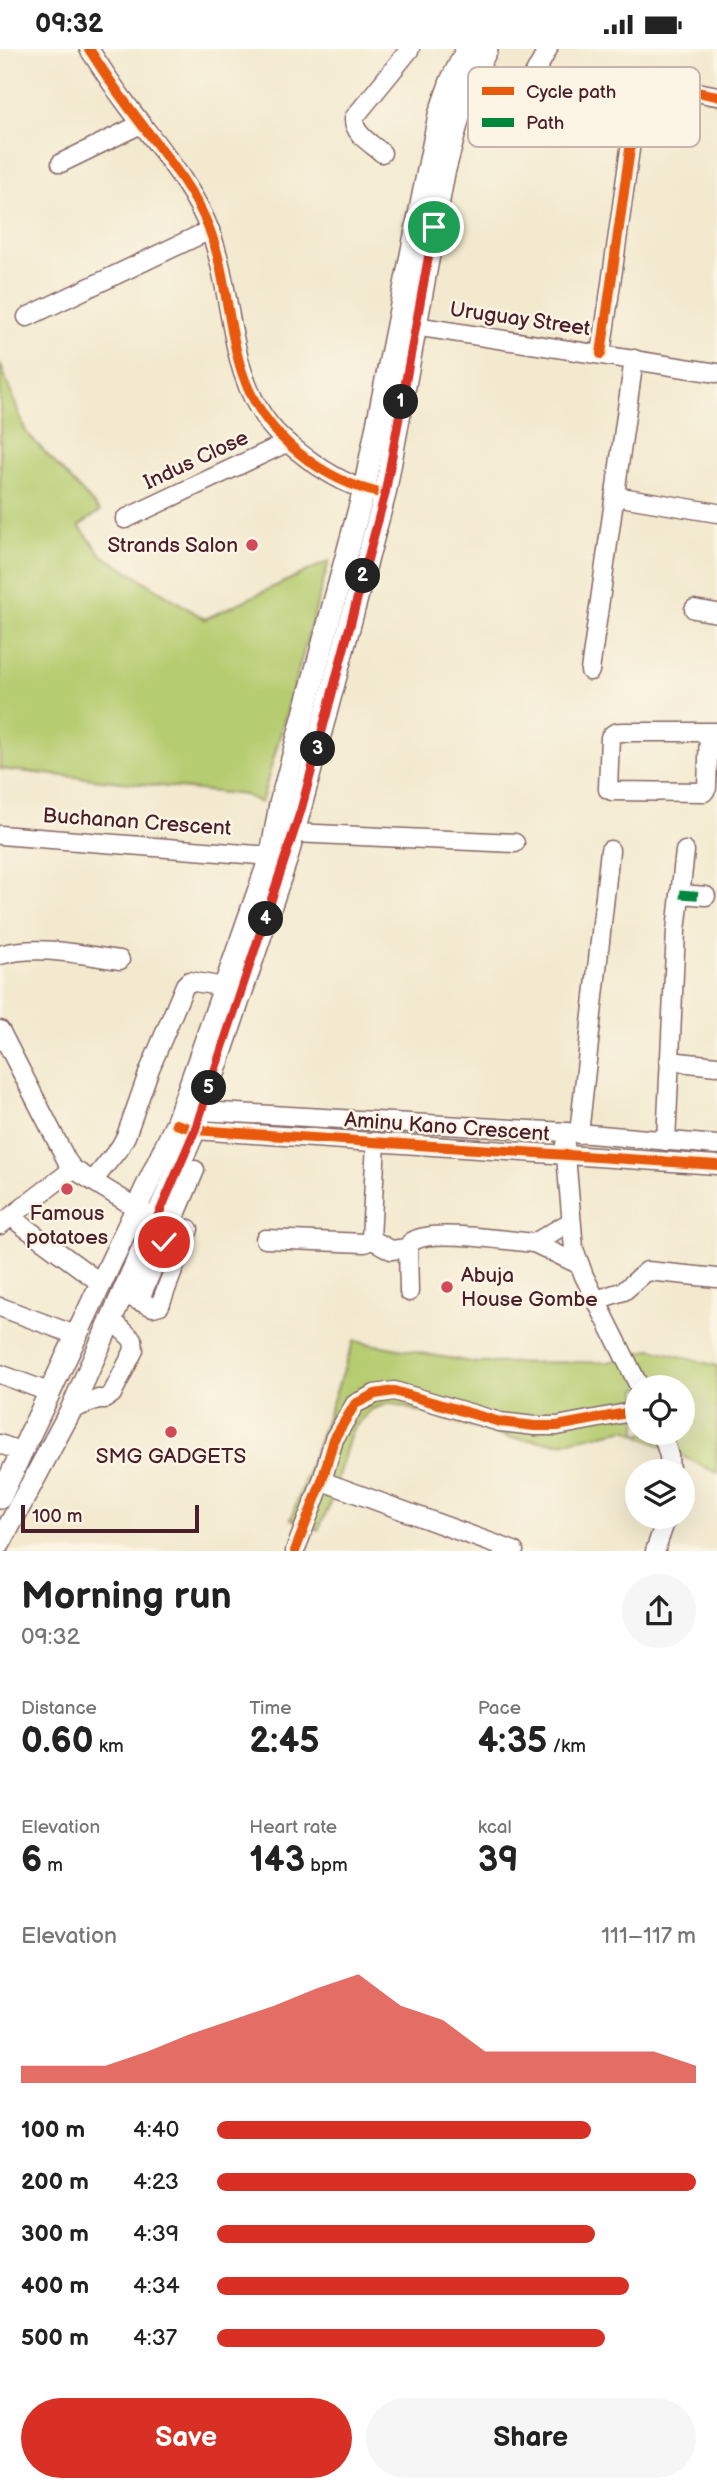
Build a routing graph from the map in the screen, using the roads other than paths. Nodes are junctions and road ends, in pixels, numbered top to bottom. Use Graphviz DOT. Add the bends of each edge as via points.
graph roads {
  1 [pos="89,49"];
  2 [pos="410,49"];
  3 [pos="467,49"];
  4 [pos="487,49"];
  5 [pos="548,49"];
  6 [pos="478,67"];
  7 [pos="538,67"];
  8 [pos="468,87"];
  9 [pos="141,124"];
  10 [pos="630,147"];
  11 [pos="382,153"];
  12 [pos="61,163"];
  13 [pos="210,230"];
  14 [pos="27,317"];
  15 [pos="407,325"];
  16 [pos="601,354"];
  17 [pos="634,359"];
  18 [pos="717,373"];
  19 [pos="286,443"];
  20 [pos="364,490"];
  21 [pos="385,494"];
  22 [pos="615,496"];
  23 [pos="717,513"];
  24 [pos="125,519"];
  25 [pos="694,609"];
  26 [pos="717,613"];
  27 [pos="590,671"];
  28 [pos="713,732"];
  29 [pos="294,833"];
  30 [pos="0,835"];
  31 [pos="515,843"];
  32 [pos="610,850"];
  33 [pos="685,851"];
  34 [pos="279,856"];
  35 [pos="680,894"];
  36 [pos="706,896"];
  37 [pos="0,955"];
  38 [pos="120,960"];
  39 [pos="225,987"];
  40 [pos="2,1041"];
  41 [pos="668,1062"];
  42 [pos="717,1066"];
  43 [pos="189,1117"];
  44 [pos="572,1133"];
  45 [pos="666,1141"];
  46 [pos="376,1142"];
  47 [pos="717,1145"];
  48 [pos="565,1154"];
  49 [pos="717,1165"];
  50 [pos="73,1169"];
  51 [pos="195,1170"];
  52 [pos="93,1181"];
  53 [pos="137,1209"];
  54 [pos="570,1222"];
  55 [pos="19,1223"];
  56 [pos="0,1225"];
  57 [pos="189,1229"];
  58 [pos="157,1233"];
  59 [pos="265,1239"];
  60 [pos="371,1239"];
  61 [pos="534,1243"];
  62 [pos="408,1248"];
  63 [pos="580,1265"];
  64 [pos="717,1278"];
  65 [pos="102,1284"];
  66 [pos="409,1292"];
  67 [pos="131,1298"];
  68 [pos="596,1300"];
  69 [pos="0,1307"];
  70 [pos="112,1320"];
  71 [pos="78,1336"];
  72 [pos="0,1374"];
  73 [pos="634,1375"];
  74 [pos="51,1393"];
  75 [pos="71,1410"];
  76 [pos="625,1413"];
  77 [pos="0,1444"];
  78 [pos="22,1453"];
  79 [pos="322,1481"];
  80 [pos="0,1498"];
  81 [pos="663,1529"];
  82 [pos="0,1543"];
  83 [pos="474,1544"];
  84 [pos="295,1551"];
  85 [pos="514,1551"];
  86 [pos="655,1551"];
  1 -- 9 [label="street"];
  2 -- 11 [label="street" via="354,118 357,131"];
  3 -- 15 [label="main road" via="439,115"];
  4 -- 6 [label="main road"];
  5 -- 7 [label="street"];
  8 -- 15 [label="main road"];
  9 -- 12 [label="street"];
  9 -- 13 [label="street" via="180,175"];
  10 -- 16 [label="street"];
  13 -- 14 [label="street"];
  13 -- 19 [label="street" via="242,374"];
  15 -- 16 [label="street, Uruguay Street"];
  15 -- 20 [label="main road"];
  15 -- 21 [label="main road"];
  16 -- 17 [label="street, Uruguay Street"];
  17 -- 18 [label="street, Uruguay Street"];
  17 -- 22 [label="street"];
  19 -- 20 [label="street" via="322,469"];
  19 -- 24 [label="street, Indus Close"];
  20 -- 21 [label="street"];
  20 -- 34 [label="main road" via="280,804"];
  21 -- 29 [label="main road"];
  22 -- 23 [label="street"];
  22 -- 27 [label="street"];
  25 -- 26 [label="street"];
  28 -- 28 [label="street" via="613,734 608,789 704,792"];
  29 -- 31 [label="street"];
  29 -- 34 [label="main road"];
  30 -- 34 [label="street, Buchanan Crescent"];
  32 -- 44 [label="street"];
  33 -- 35 [label="street"];
  34 -- 39 [label="main road"];
  34 -- 43 [label="main road"];
  35 -- 36 [label="street"];
  35 -- 41 [label="street"];
  37 -- 38 [label="street" via="40,950"];
  39 -- 43 [label="main road"];
  39 -- 52 [label="street" via="200,981 185,985 126,1136"];
  40 -- 50 [label="street"];
  41 -- 42 [label="street"];
  41 -- 45 [label="street"];
  43 -- 44 [label="street, Aminu Kano Crescent"];
  43 -- 46 [label="street, Aminu Kano Crescent"];
  43 -- 53 [label="main road"];
  43 -- 58 [label="main road"];
  44 -- 45 [label="street, Aminu Kano Crescent"];
  44 -- 48 [label="street"];
  45 -- 47 [label="street, Aminu Kano Crescent"];
  46 -- 48 [label="street, Aminu Kano Crescent"];
  46 -- 60 [label="street"];
  48 -- 49 [label="street, Aminu Kano Crescent"];
  48 -- 54 [label="street"];
  50 -- 52 [label="street"];
  50 -- 56 [label="street"];
  51 -- 58 [label="street"];
  52 -- 53 [label="street"];
  53 -- 58 [label="street"];
  53 -- 65 [label="main road"];
  54 -- 61 [label="street"];
  54 -- 63 [label="street"];
  55 -- 65 [label="street"];
  57 -- 67 [label="street" via="160,1305 153,1307"];
  58 -- 67 [label="main road"];
  59 -- 60 [label="street" via="365,1243"];
  60 -- 62 [label="street" via="391,1250"];
  61 -- 62 [label="street" via="435,1235 416,1238"];
  61 -- 63 [label="street"];
  62 -- 66 [label="street"];
  63 -- 68 [label="street"];
  64 -- 68 [label="street" via="647,1272 624,1291"];
  65 -- 71 [label="main road"];
  67 -- 70 [label="main road"];
  68 -- 73 [label="street"];
  69 -- 71 [label="street"];
  70 -- 75 [label="main road"];
  70 -- 75 [label="street" via="133,1341 134,1350 112,1394"];
  71 -- 74 [label="main road"];
  72 -- 74 [label="street"];
  74 -- 78 [label="main road"];
  75 -- 82 [label="main road"];
  76 -- 79 [label="street" via="535,1426 500,1422 394,1391 374,1394 355,1404 345,1418"];
  77 -- 78 [label="street"];
  78 -- 80 [label="main road"];
  79 -- 83 [label="street"];
  79 -- 84 [label="street"];
  81 -- 86 [label="street"];
  83 -- 85 [label="street"];
}
